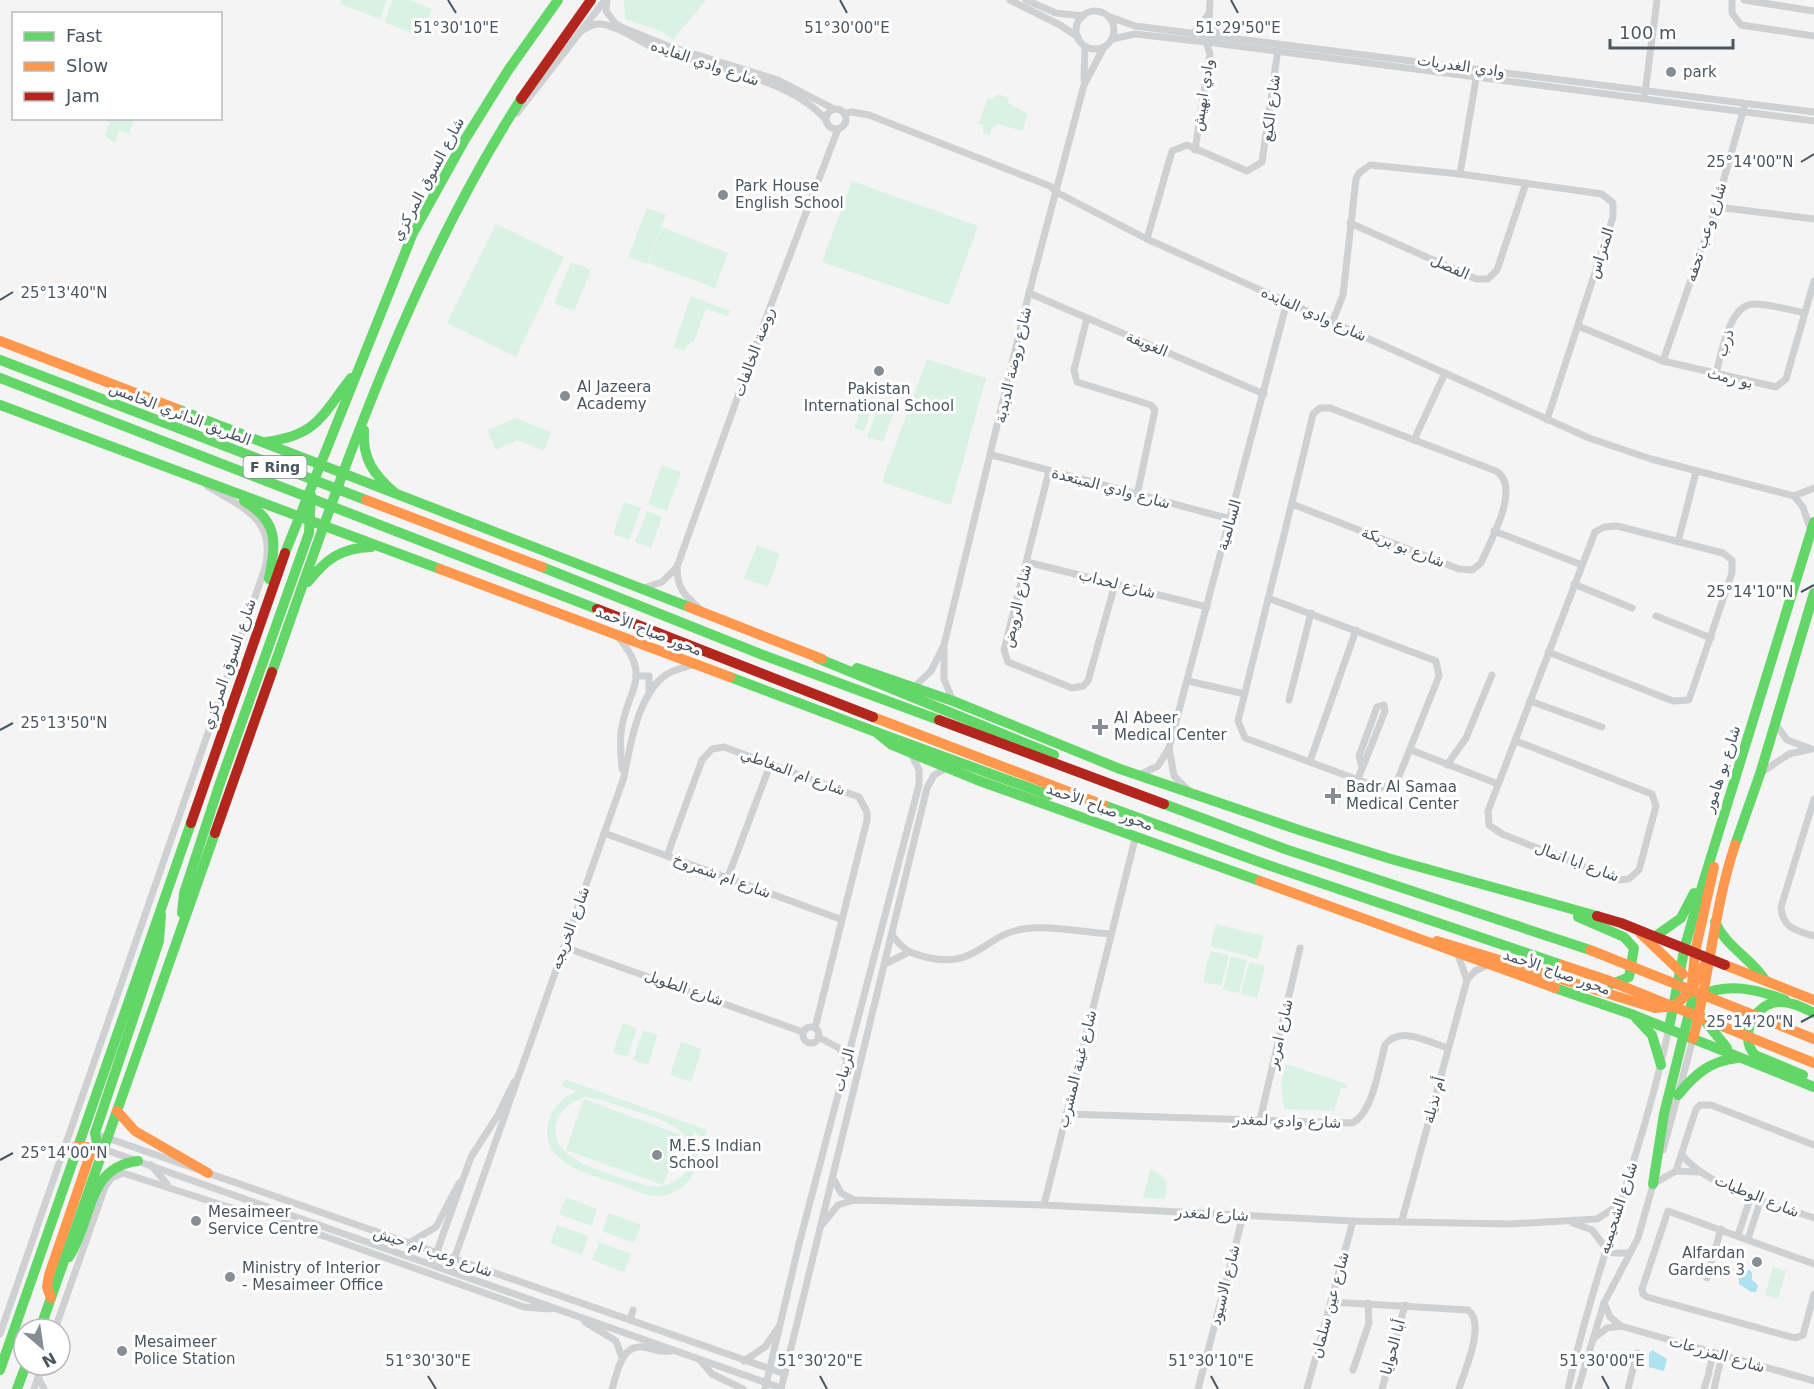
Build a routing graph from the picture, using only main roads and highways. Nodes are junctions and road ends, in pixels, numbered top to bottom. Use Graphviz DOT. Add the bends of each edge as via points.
graph roads {
  1 [pos="558,0"];
  2 [pos="591,0"];
  3 [pos="0,341"];
  4 [pos="0,360"];
  5 [pos="358,368"];
  6 [pos="0,378"];
  7 [pos="0,405"];
  8 [pos="367,413"];
  9 [pos="261,442"];
  10 [pos="290,453"];
  11 [pos="319,464"];
  12 [pos="342,474"];
  13 [pos="222,486"];
  14 [pos="310,486"];
  15 [pos="402,499"];
  16 [pos="298,516"];
  17 [pos="312,521"];
  18 [pos="324,526"];
  19 [pos="1812,528"];
  20 [pos="380,547"];
  21 [pos="551,571"];
  22 [pos="304,587"];
  23 [pos="543,589"];
  24 [pos="1814,593"];
  25 [pos="263,612"];
  26 [pos="1811,613"];
  27 [pos="817,658"];
  28 [pos="876,732"];
  29 [pos="1112,785"];
  30 [pos="1155,825"];
  31 [pos="1716,837"];
  32 [pos="1549,904"];
  33 [pos="160,909"];
  34 [pos="1715,919"];
  35 [pos="183,922"];
  36 [pos="1622,923"];
  37 [pos="1657,935"];
  38 [pos="1425,942"];
  39 [pos="1690,950"];
  40 [pos="1709,957"];
  41 [pos="1681,972"];
  42 [pos="1766,981"];
  43 [pos="1591,988"];
  44 [pos="1705,993"];
  45 [pos="1693,995"];
  46 [pos="1814,1000"];
  47 [pos="1791,1002"];
  48 [pos="1675,1006"];
  49 [pos="1814,1013"];
  50 [pos="1631,1014"];
  51 [pos="1700,1014"];
  52 [pos="1669,1028"];
  53 [pos="1682,1034"];
  54 [pos="1693,1038"];
  55 [pos="1814,1039"];
  56 [pos="1740,1058"];
  57 [pos="1814,1063"];
  58 [pos="1661,1065"];
  59 [pos="1814,1081"];
  60 [pos="1814,1087"];
  61 [pos="1678,1095"];
  62 [pos="117,1111"];
  63 [pos="76,1147"];
  64 [pos="103,1149"];
  65 [pos="138,1161"];
  66 [pos="208,1173"];
  67 [pos="1653,1184"];
  68 [pos="63,1264"];
  69 [pos="51,1298"];
  70 [pos="44,1317"];
  71 [pos="0,1370"];
  1 -- 5 [label="main road, شارع السوق المركزي" via="509,69 433,196 413,233"];
  2 -- 8 [label="main road" via="501,130 460,202 430,262"];
  3 -- 9 [label="main road, الطريق الدائري الخامس"];
  4 -- 21 [label="main road, الطريق الدائري الخامس / F Ring"];
  5 -- 9 [label="main road" via="311,431 288,440"];
  5 -- 11 [label="main road, شارع السوق المركزي"];
  6 -- 23 [label="main road, الطريق الدائري الخامس / F Ring"];
  7 -- 13 [label="main road"];
  8 -- 12 [label="main road"];
  8 -- 15 [label="main road" via="364,457 376,477"];
  9 -- 10 [label="main road, الطريق الدائري الخامس"];
  10 -- 11 [label="main road, الطريق الدائري الخامس"];
  10 -- 14 [label="main road"];
  11 -- 12 [label="main road, الطريق الدائري الخامس"];
  11 -- 14 [label="main road, شارع السوق المركزي"];
  12 -- 15 [label="main road, الطريق الدائري الخامس"];
  12 -- 18 [label="main road"];
  13 -- 16 [label="main road"];
  13 -- 25 [label="main road" via="262,513 274,535 276,547"];
  14 -- 16 [label="main road, شارع السوق المركزي"];
  14 -- 17 [label="main road"];
  15 -- 27 [label="main road"];
  16 -- 17 [label="main road"];
  16 -- 25 [label="main road, شارع السوق المركزي"];
  17 -- 18 [label="main road"];
  17 -- 35 [label="main road" via="184,893"];
  18 -- 20 [label="main road"];
  18 -- 22 [label="main road"];
  19 -- 31 [label="main road, شارع بو هامور"];
  20 -- 22 [label="main road" via="353,547 338,552 326,560"];
  20 -- 28 [label="main road, محور صباح الأحمد"];
  21 -- 29 [label="main road, محور صباح الأحمد" via="763,656"];
  22 -- 35 [label="main road"];
  23 -- 30 [label="main road, محور صباح الأحمد"];
  24 -- 26 [label="main road"];
  25 -- 33 [label="main road, شارع السوق المركزي"];
  26 -- 34 [label="main road" via="1734,844"];
  27 -- 29 [label="main road" via="1034,746"];
  27 -- 32 [label="main road" via="914,687 1139,775 1335,842"];
  28 -- 30 [label="main road" via="1125,821"];
  28 -- 38 [label="main road, محور صباح الأحمد" via="885,741 947,768"];
  29 -- 55 [label="main road, محور صباح الأحمد" via="1316,860 1616,959"];
  30 -- 57 [label="main road, محور صباح الأحمد" via="1607,981"];
  31 -- 37 [label="main road" via="1685,912"];
  31 -- 39 [label="main road, شارع بو هامور"];
  32 -- 36 [label="main road"];
  32 -- 43 [label="main road" via="1624,937 1634,948 1629,977"];
  33 -- 63 [label="main road, شارع السوق المركزي"];
  33 -- 64 [label="main road" via="159,941 95,1133"];
  34 -- 40 [label="main road"];
  34 -- 42 [label="main road" via="1721,936"];
  35 -- 62 [label="main road"];
  36 -- 37 [label="main road"];
  36 -- 41 [label="main road" via="1651,941"];
  37 -- 39 [label="main road"];
  38 -- 43 [label="main road" via="1464,948"];
  38 -- 50 [label="main road, محور صباح الأحمد"];
  39 -- 40 [label="main road"];
  39 -- 41 [label="main road, شارع بو هامور"];
  39 -- 45 [label="main road"];
  40 -- 42 [label="main road"];
  40 -- 44 [label="main road"];
  40 -- 45 [label="main road"];
  41 -- 45 [label="main road"];
  41 -- 48 [label="main road, شارع بو هامور"];
  42 -- 46 [label="main road"];
  43 -- 48 [label="main road" via="1655,1008"];
  44 -- 45 [label="main road"];
  44 -- 47 [label="main road" via="1735,987"];
  44 -- 51 [label="main road"];
  45 -- 48 [label="main road"];
  45 -- 51 [label="main road"];
  45 -- 52 [label="main road"];
  45 -- 53 [label="main road"];
  47 -- 49 [label="main road"];
  47 -- 59 [label="main road" via="1764,1007 1747,1033 1747,1042 1754,1055"];
  48 -- 52 [label="main road, شارع بو هامور"];
  50 -- 52 [label="main road, محور صباح الأحمد"];
  50 -- 58 [label="main road" via="1651,1033"];
  51 -- 54 [label="main road"];
  51 -- 56 [label="main road" via="1721,1043"];
  52 -- 53 [label="main road, محور صباح الأحمد"];
  53 -- 54 [label="main road, محور صباح الأحمد"];
  53 -- 67 [label="main road" via="1658,1142"];
  54 -- 56 [label="main road, محور صباح الأحمد"];
  56 -- 60 [label="main road, محور صباح الأحمد"];
  56 -- 61 [label="main road" via="1701,1068"];
  62 -- 64 [label="main road"];
  62 -- 66 [label="main road" via="128,1127 187,1157"];
  63 -- 69 [label="main road" via="87,1147 90,1155 49,1275 47,1287"];
  63 -- 71 [label="main road, شارع السوق المركزي"];
  64 -- 68 [label="main road"];
  65 -- 68 [label="main road" via="117,1165 104,1176 77,1247"];
  68 -- 69 [label="main road"];
  69 -- 70 [label="main road"];
}
